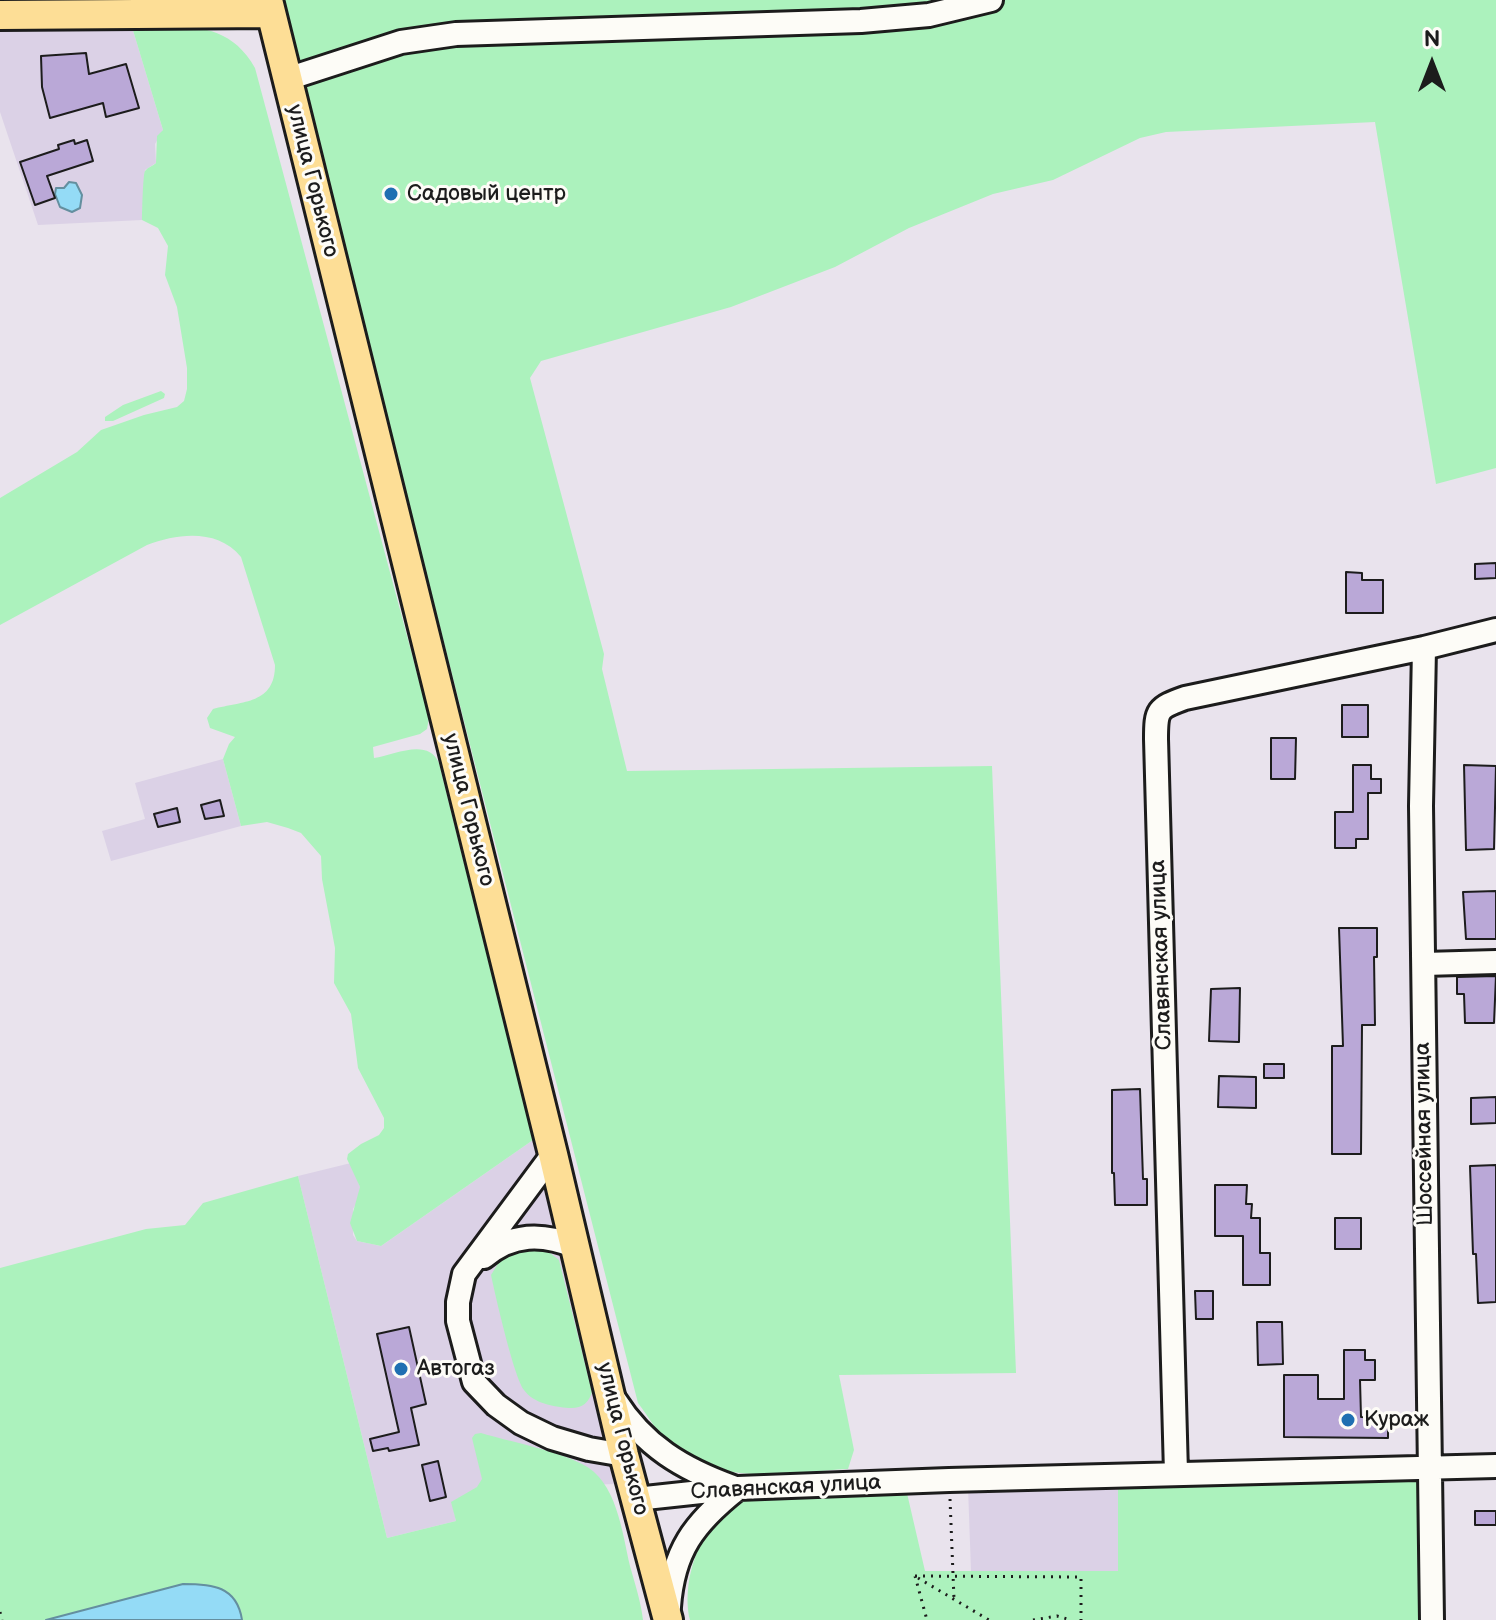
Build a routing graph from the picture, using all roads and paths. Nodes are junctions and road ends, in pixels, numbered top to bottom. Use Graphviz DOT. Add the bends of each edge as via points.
graph roads {
  1 [pos="991,0"];
  2 [pos="270,6"];
  3 [pos="14,10"];
  4 [pos="287,79"];
  5 [pos="1496,630"];
  6 [pos="1424,648"];
  7 [pos="1496,962"];
  8 [pos="1424,964"];
  9 [pos="553,1154"];
  10 [pos="576,1247"];
  11 [pos="464,1274"];
  12 [pos="610,1391"];
  13 [pos="624,1455"];
  14 [pos="1496,1466"];
  15 [pos="1429,1467"];
  16 [pos="1176,1473"];
  17 [pos="949,1480"];
  18 [pos="738,1488"];
  19 [pos="636,1499"];
  20 [pos="915,1576"];
  21 [pos="953,1576"];
  22 [pos="954,1599"];
  23 [pos="0,1612"];
  24 [pos="2,1620"];
  25 [pos="668,1620"];
  26 [pos="927,1620"];
  27 [pos="989,1620"];
  28 [pos="1033,1620"];
  29 [pos="1071,1620"];
  30 [pos="1081,1620"];
  31 [pos="1432,1620"];
  1 -- 4 [label="street" via="929,15 861,21 456,34 401,42"];
  2 -- 3 [label="main road"];
  2 -- 4 [label="main road, улица Горького"];
  4 -- 9 [label="main road, улица Горького"];
  5 -- 6 [label="street, Славянская улица"];
  6 -- 8 [label="street, Шоссейная улица"];
  6 -- 16 [label="street, Славянская улица" via="1185,698 1165,705 1156,719"];
  7 -- 8 [label="street"];
  8 -- 15 [label="street, Шоссейная улица"];
  9 -- 10 [label="main road, улица Горького"];
  9 -- 11 [label="street"];
  10 -- 11 [label="street" via="557,1239 523,1237 507,1241"];
  10 -- 12 [label="main road, улица Горького"];
  11 -- 13 [label="street" via="458,1321 474,1382 485,1395 521,1423 552,1438"];
  12 -- 13 [label="main road, улица Горького"];
  12 -- 18 [label="street" via="655,1448 705,1477"];
  13 -- 19 [label="main road, улица Горького"];
  14 -- 15 [label="street, Славянская улица"];
  15 -- 16 [label="street, Славянская улица"];
  15 -- 31 [label="street, Шоссейная улица"];
  16 -- 17 [label="street, Славянская улица"];
  17 -- 18 [label="street, Славянская улица"];
  17 -- 21 [label="path"];
  18 -- 19 [label="street, Славянская улица"];
  18 -- 25 [label="street" via="701,1520 681,1552"];
  19 -- 25 [label="main road, улица Горького"];
  20 -- 21 [label="path"];
  20 -- 22 [label="path"];
  20 -- 26 [label="path"];
  21 -- 22 [label="path"];
  21 -- 30 [label="path" via="1081,1577"];
  22 -- 27 [label="path"];
  23 -- 24 [label="path"];
  28 -- 29 [label="path"];
}
